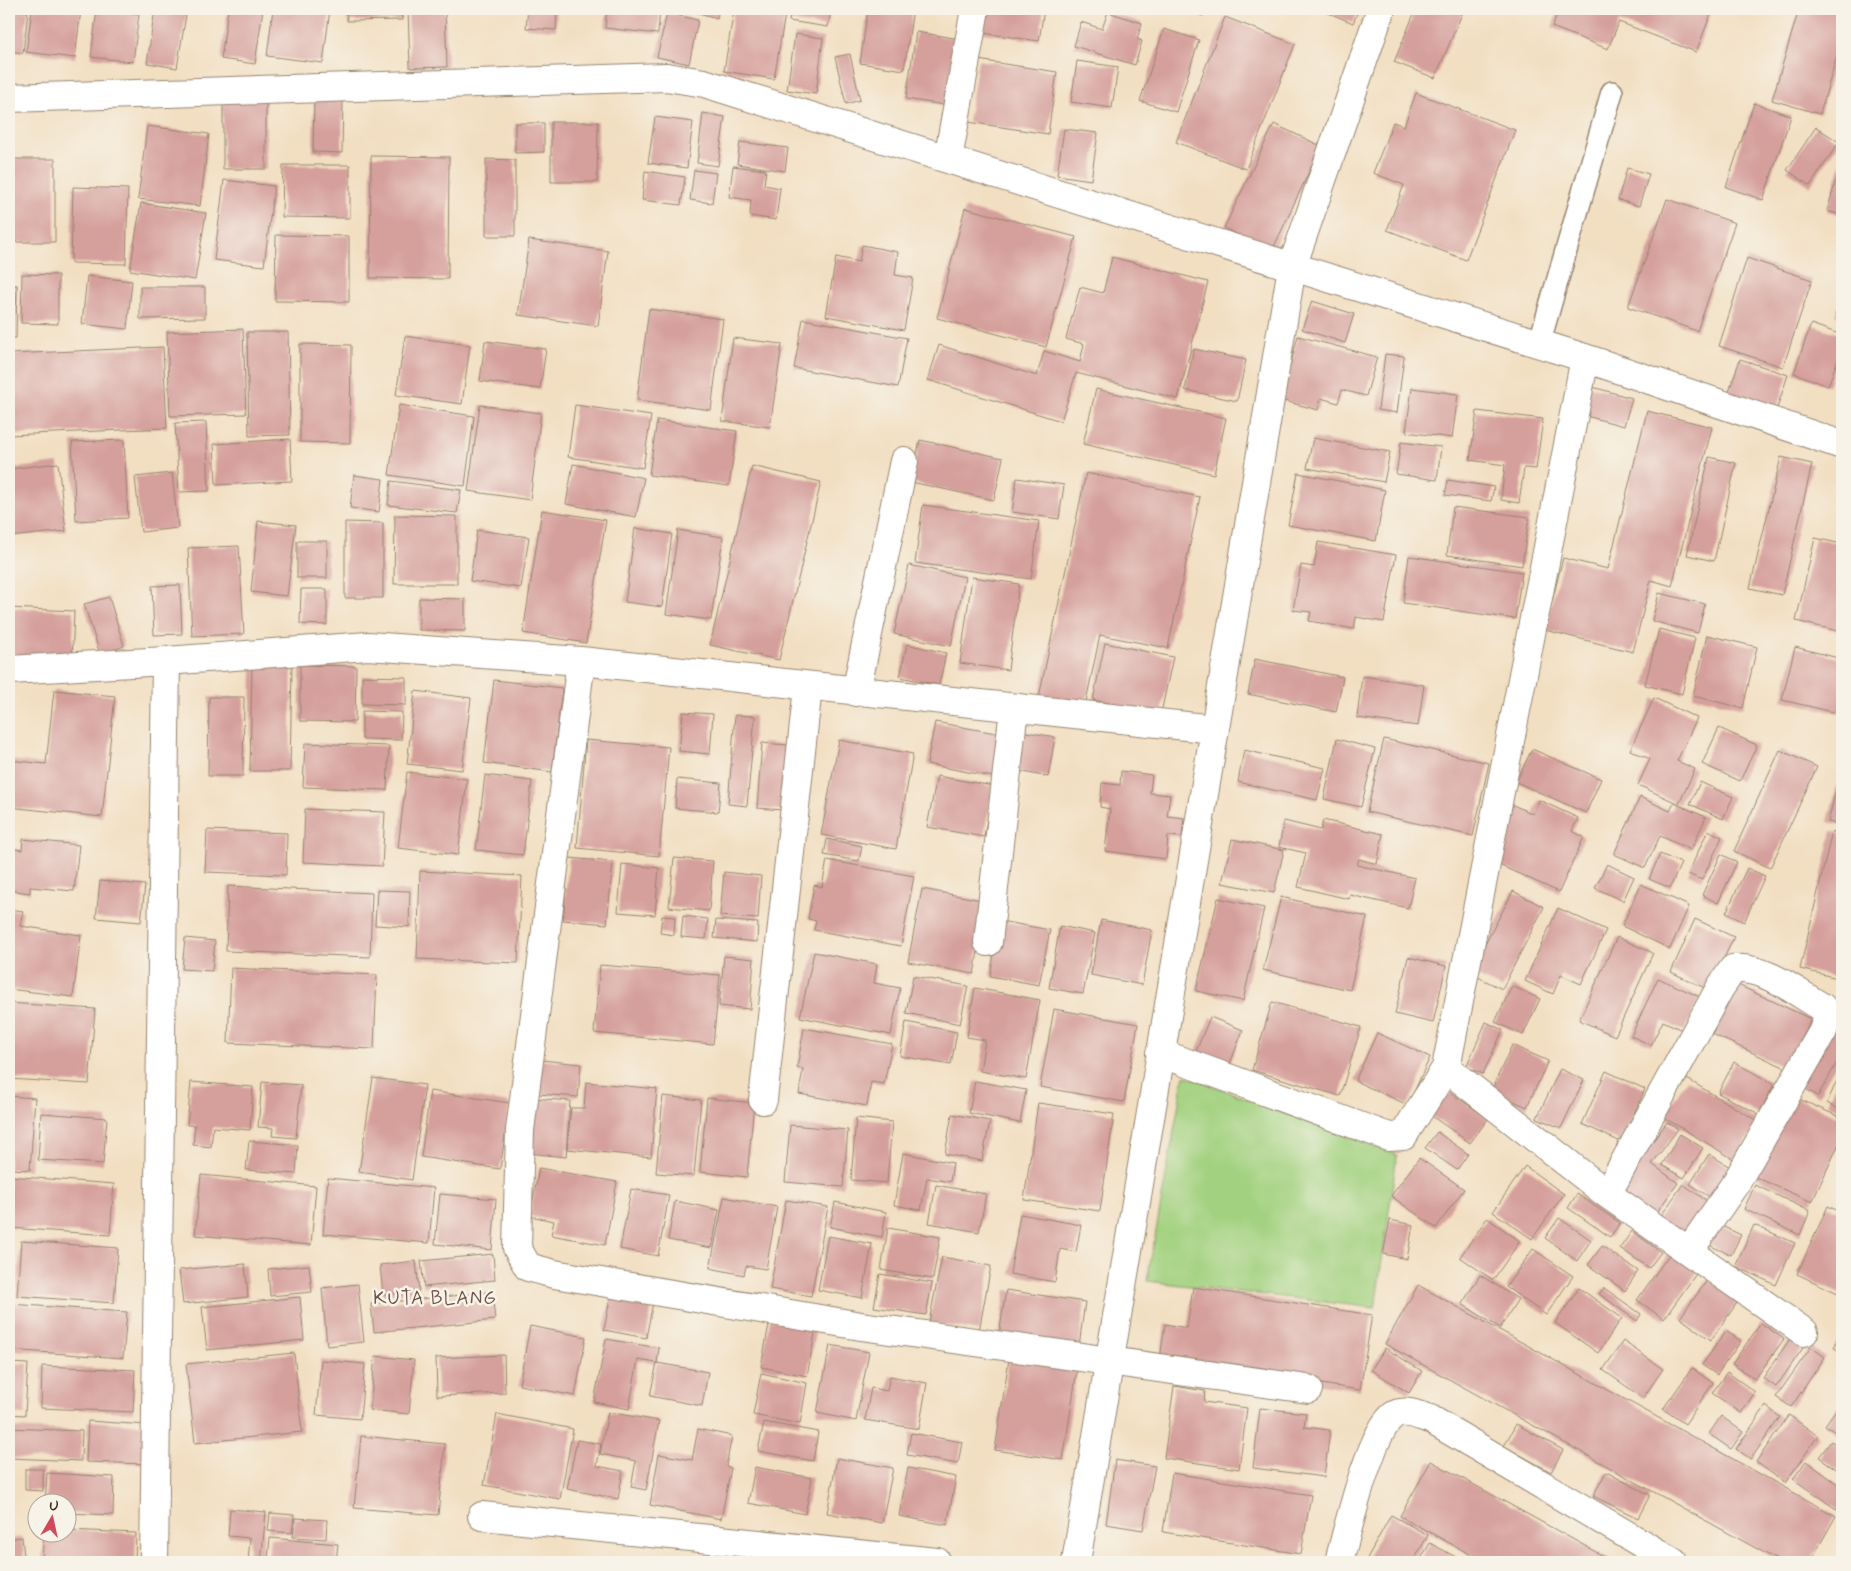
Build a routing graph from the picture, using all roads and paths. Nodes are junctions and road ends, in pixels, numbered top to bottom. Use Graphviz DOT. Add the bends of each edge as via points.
graph roads {
  1 [pos="975,9"];
  2 [pos="1381,9"];
  3 [pos="1612,92"];
  4 [pos="9,98"];
  5 [pos="948,159"];
  6 [pos="1292,267"];
  7 [pos="1539,344"];
  8 [pos="1585,358"];
  9 [pos="1842,445"];
  10 [pos="904,461"];
  11 [pos="166,661"];
  12 [pos="581,661"];
  13 [pos="9,670"];
  14 [pos="808,687"];
  15 [pos="856,692"];
  16 [pos="1014,708"];
  17 [pos="1214,729"];
  18 [pos="988,942"];
  19 [pos="1160,1053"];
  20 [pos="1446,1068"];
  21 [pos="763,1100"];
  22 [pos="1607,1194"];
  23 [pos="1689,1251"];
  24 [pos="1804,1332"];
  25 [pos="1110,1361"];
  26 [pos="1308,1389"];
  27 [pos="482,1516"];
  28 [pos="154,1562"];
  29 [pos="937,1562"];
  30 [pos="1076,1562"];
  31 [pos="1339,1562"];
  32 [pos="1673,1562"];
  1 -- 5 [label="street"];
  2 -- 6 [label="street"];
  3 -- 7 [label="lane"];
  4 -- 5 [label="street" via="667,76 704,83"];
  5 -- 6 [label="street"];
  6 -- 7 [label="street"];
  6 -- 17 [label="street"];
  7 -- 8 [label="street"];
  8 -- 9 [label="street"];
  8 -- 20 [label="street"];
  10 -- 15 [label="street"];
  11 -- 12 [label="street" via="368,646"];
  11 -- 13 [label="street"];
  11 -- 28 [label="street"];
  12 -- 14 [label="street"];
  12 -- 25 [label="street" via="520,1130 517,1248 528,1267 861,1326"];
  14 -- 15 [label="street"];
  14 -- 21 [label="street"];
  15 -- 16 [label="street"];
  16 -- 17 [label="street"];
  16 -- 18 [label="street"];
  17 -- 19 [label="street"];
  19 -- 20 [label="street" via="1389,1137 1403,1136"];
  19 -- 25 [label="street"];
  20 -- 22 [label="street"];
  22 -- 23 [label="street"];
  22 -- 23 [label="street" via="1733,969 1744,968 1764,974 1822,1007 1828,1016 1823,1031 1737,1181"];
  23 -- 24 [label="street"];
  25 -- 26 [label="street"];
  25 -- 30 [label="street"];
  27 -- 29 [label="street"];
  31 -- 32 [label="street" via="1358,1491 1384,1426 1394,1415 1406,1412 1430,1419"];
}
